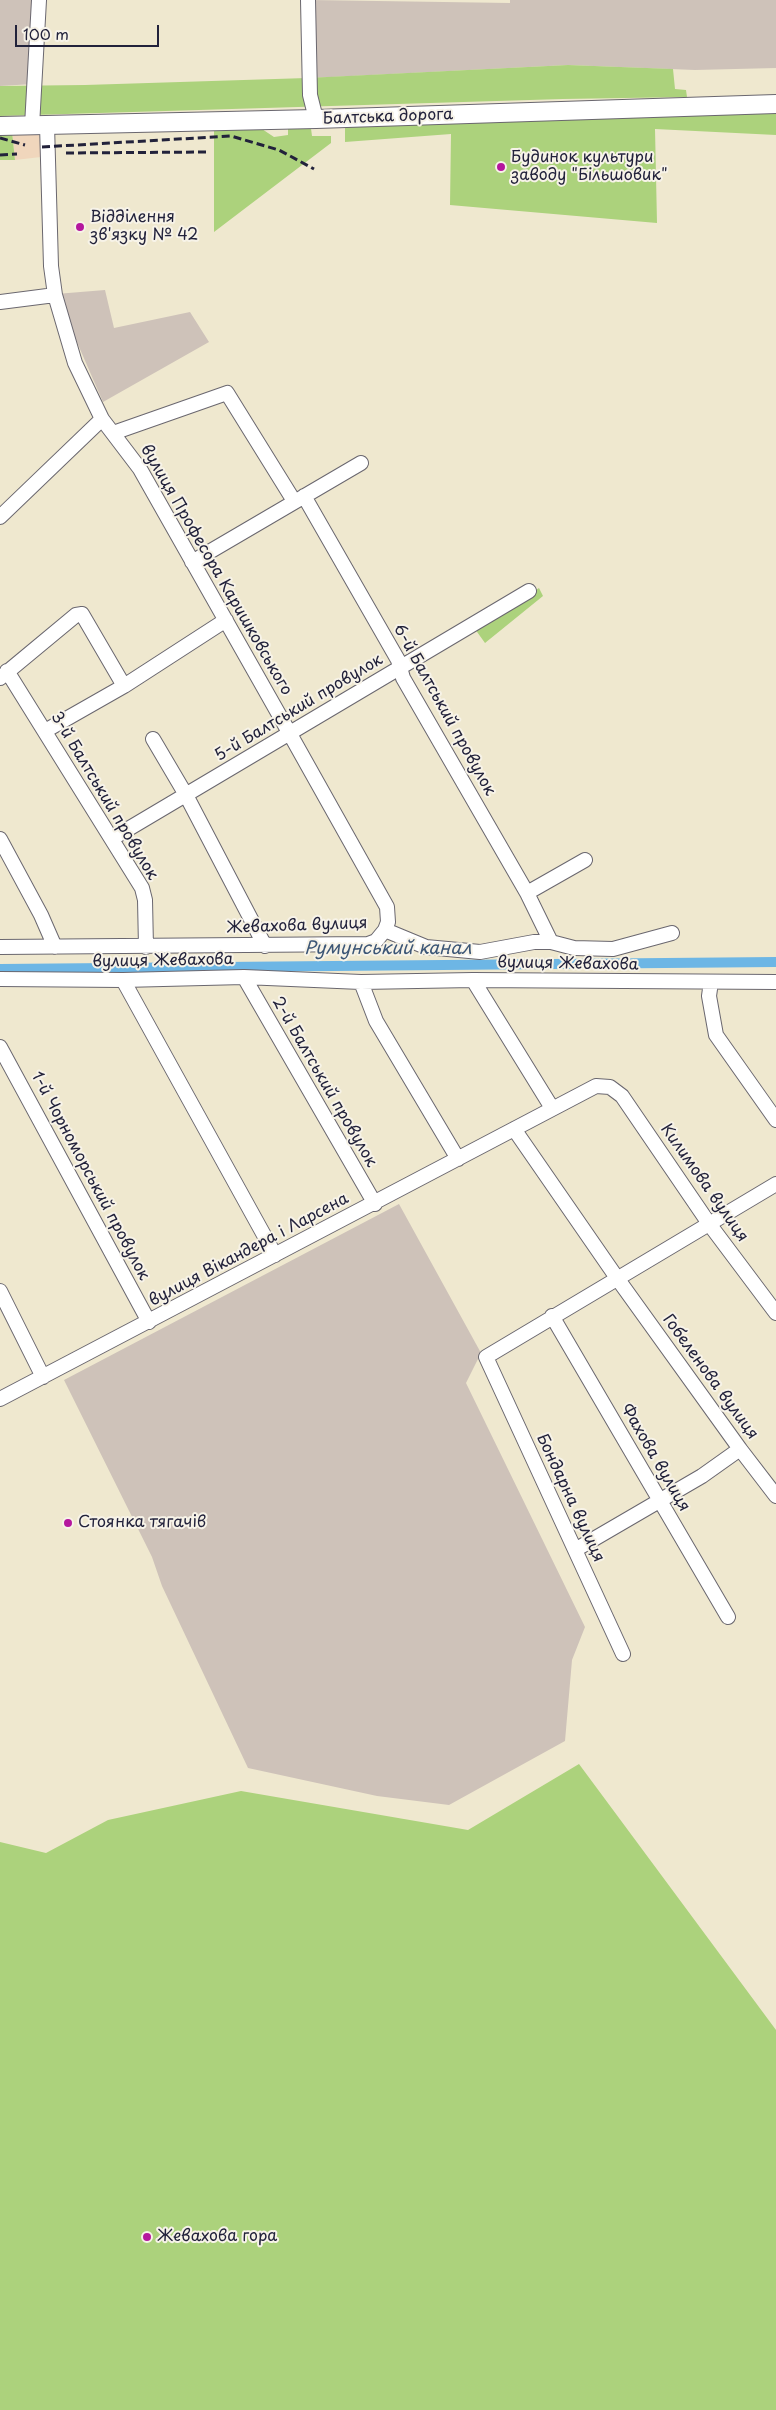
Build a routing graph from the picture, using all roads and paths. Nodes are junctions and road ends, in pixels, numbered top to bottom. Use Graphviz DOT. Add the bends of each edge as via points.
graph roads {
  1 [pos="39,0"];
  2 [pos="308,0"];
  3 [pos="776,104"];
  4 [pos="316,119"];
  5 [pos="39,125"];
  6 [pos="0,126"];
  7 [pos="55,295"];
  8 [pos="0,302"];
  9 [pos="102,419"];
  10 [pos="112,433"];
  11 [pos="361,463"];
  12 [pos="299,499"];
  13 [pos="0,517"];
  14 [pos="192,562"];
  15 [pos="529,592"];
  16 [pos="226,620"];
  17 [pos="401,668"];
  18 [pos="4,675"];
  19 [pos="124,686"];
  20 [pos="46,731"];
  21 [pos="290,734"];
  22 [pos="153,739"];
  23 [pos="186,795"];
  24 [pos="113,838"];
  25 [pos="0,839"];
  26 [pos="586,860"];
  27 [pos="527,893"];
  28 [pos="385,930"];
  29 [pos="672,933"];
  30 [pos="551,942"];
  31 [pos="0,946"];
  32 [pos="55,946"];
  33 [pos="265,946"];
  34 [pos="146,947"];
  35 [pos="244,977"];
  36 [pos="0,979"];
  37 [pos="123,980"];
  38 [pos="473,980"];
  39 [pos="361,982"];
  40 [pos="711,982"];
  41 [pos="773,985"];
  42 [pos="0,1047"];
  43 [pos="596,1086"];
  44 [pos="552,1108"];
  45 [pos="776,1120"];
  46 [pos="514,1128"];
  47 [pos="458,1160"];
  48 [pos="776,1184"];
  49 [pos="375,1204"];
  50 [pos="710,1225"];
  51 [pos="275,1255"];
  52 [pos="616,1278"];
  53 [pos="0,1291"];
  54 [pos="776,1313"];
  55 [pos="552,1316"];
  56 [pos="149,1322"];
  57 [pos="43,1376"];
  58 [pos="0,1399"];
  59 [pos="740,1449"];
  60 [pos="776,1496"];
  61 [pos="659,1501"];
  62 [pos="575,1550"];
  63 [pos="728,1617"];
  64 [pos="623,1654"];
  1 -- 5 [label="street, вулиця Професора Каришковського"];
  2 -- 4 [label="street" via="310,95"];
  3 -- 4 [label="main road, Балтська дорога"];
  4 -- 5 [label="main road, Балтська дорога"];
  5 -- 6 [label="main road, Балтська дорога"];
  5 -- 7 [label="street, вулиця Професора Каришковського"];
  7 -- 8 [label="street"];
  7 -- 9 [label="street, вулиця Професора Каришковського" via="75,363"];
  9 -- 10 [label="street, вулиця Професора Каришковського"];
  9 -- 13 [label="street"];
  10 -- 12 [label="street, 6-й Балтський провулок" via="227,393"];
  10 -- 14 [label="street, вулиця Професора Каришковського" via="140,469"];
  11 -- 12 [label="street"];
  12 -- 14 [label="street"];
  12 -- 17 [label="street, 6-й Балтський провулок"];
  14 -- 16 [label="street, вулиця Професора Каришковського"];
  15 -- 17 [label="street, 5-й Балтський провулок"];
  16 -- 19 [label="street"];
  16 -- 21 [label="street, вулиця Професора Каришковського"];
  17 -- 21 [label="street, 5-й Балтський провулок"];
  17 -- 27 [label="street, 6-й Балтський провулок" via="403,678"];
  18 -- 19 [label="street" via="76,614 82,614"];
  18 -- 20 [label="street, 3-й Балтський провулок"];
  19 -- 20 [label="street"];
  20 -- 24 [label="street, 3-й Балтський провулок"];
  21 -- 23 [label="street, 5-й Балтський провулок"];
  21 -- 28 [label="street, вулиця Професора Каришковського" via="386,907 388,922"];
  22 -- 23 [label="street"];
  23 -- 24 [label="street, 5-й Балтський провулок"];
  23 -- 33 [label="street"];
  24 -- 34 [label="street, 3-й Балтський провулок" via="142,888"];
  25 -- 32 [label="street"];
  26 -- 27 [label="street"];
  27 -- 30 [label="street, 6-й Балтський провулок"];
  28 -- 30 [label="street, Жевахова вулиця" via="426,947 480,952"];
  28 -- 33 [label="street, Жевахова вулиця" via="376,941 368,944"];
  29 -- 30 [label="street, Жевахова вулиця" via="613,949 574,948"];
  31 -- 32 [label="street, Жевахова вулиця"];
  32 -- 34 [label="street, Жевахова вулиця"];
  33 -- 34 [label="street, Жевахова вулиця"];
  35 -- 37 [label="street, вулиця Жевахова"];
  35 -- 39 [label="street, вулиця Жевахова"];
  35 -- 49 [label="street, 2-й Балтський провулок"];
  36 -- 37 [label="street, вулиця Жевахова"];
  37 -- 51 [label="street"];
  38 -- 39 [label="street, вулиця Жевахова"];
  38 -- 40 [label="street, вулиця Жевахова"];
  38 -- 44 [label="street"];
  39 -- 47 [label="street" via="376,1020"];
  40 -- 41 [label="street, вулиця Жевахова"];
  40 -- 45 [label="street" via="709,996 716,1035"];
  42 -- 56 [label="street, 1-й Чорноморський провулок"];
  43 -- 44 [label="street, вулиця Вікандера і Ларсена"];
  43 -- 50 [label="street, Килимова вулиця" via="610,1087 622,1096"];
  44 -- 46 [label="street, вулиця Вікандера і Ларсена"];
  46 -- 47 [label="street, вулиця Вікандера і Ларсена"];
  46 -- 52 [label="street"];
  47 -- 49 [label="street, вулиця Вікандера і Ларсена"];
  48 -- 50 [label="street"];
  49 -- 51 [label="street, вулиця Вікандера і Ларсена"];
  50 -- 52 [label="street"];
  50 -- 54 [label="street, Килимова вулиця"];
  51 -- 56 [label="street, вулиця Вікандера і Ларсена"];
  52 -- 55 [label="street"];
  52 -- 59 [label="street, Гобеленова вулиця"];
  53 -- 57 [label="street"];
  55 -- 61 [label="street, Фахова вулиця"];
  55 -- 62 [label="street, Бондарна вулиця" via="486,1357"];
  56 -- 57 [label="street, вулиця Вікандера і Ларсена"];
  57 -- 58 [label="street, вулиця Вікандера і Ларсена"];
  59 -- 60 [label="street, Гобеленова вулиця"];
  59 -- 61 [label="street"];
  61 -- 62 [label="street"];
  61 -- 63 [label="street, Фахова вулиця"];
  62 -- 64 [label="street, Бондарна вулиця"];
}
